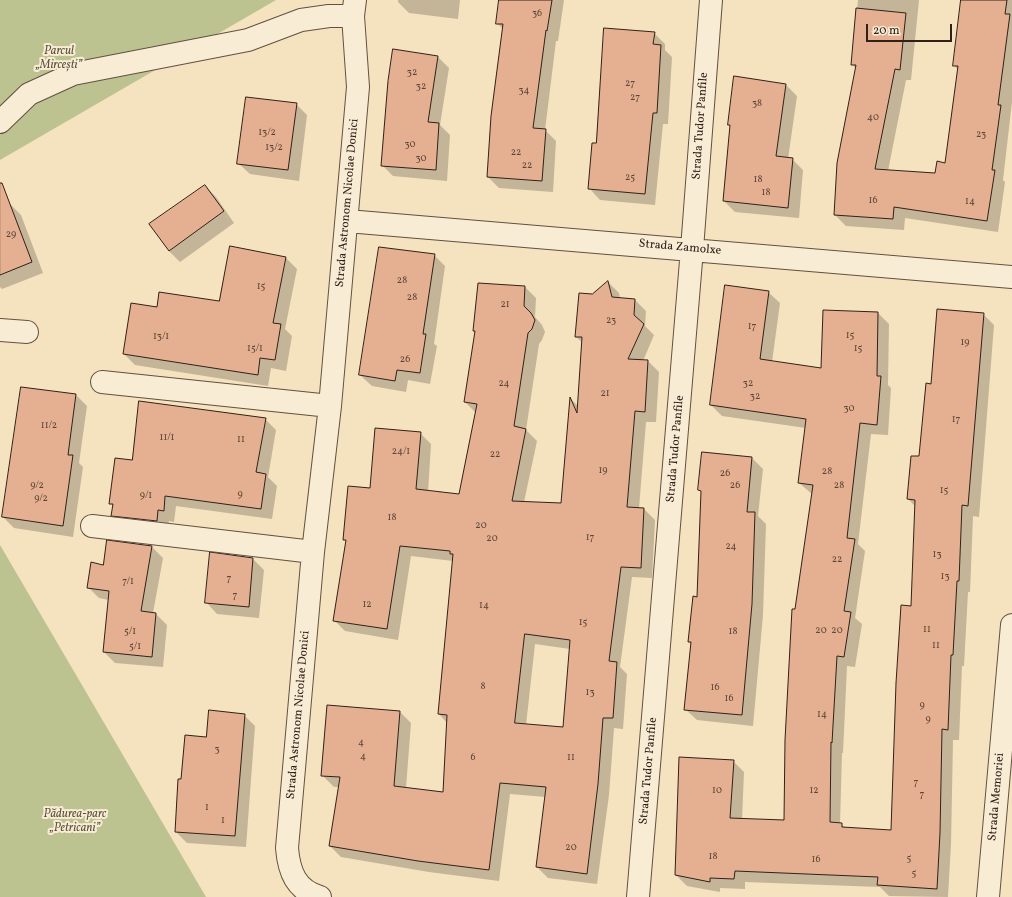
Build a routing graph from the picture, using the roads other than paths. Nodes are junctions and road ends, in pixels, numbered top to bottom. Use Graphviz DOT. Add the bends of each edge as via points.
graph roads {
  1 [pos="711,0"];
  2 [pos="354,8"];
  3 [pos="0,122"];
  4 [pos="347,221"];
  5 [pos="692,249"];
  6 [pos="1012,277"];
  7 [pos="0,330"];
  8 [pos="27,332"];
  9 [pos="102,382"];
  10 [pos="330,406"];
  11 [pos="92,526"];
  12 [pos="313,552"];
  13 [pos="1012,625"];
  14 [pos="320,897"];
  15 [pos="638,897"];
  16 [pos="988,897"];
  1 -- 5 [label="street, Strada Tudor Panfile"];
  2 -- 3 [label="street" via="329,16 301,20 248,40 73,74 28,94"];
  2 -- 4 [label="street, Strada Astronom Nicolae Donici" via="358,87"];
  4 -- 5 [label="street, Strada Zamolxe"];
  4 -- 10 [label="street, Strada Astronom Nicolae Donici"];
  5 -- 6 [label="street, Strada Zamolxe"];
  5 -- 15 [label="street, Strada Tudor Panfile"];
  7 -- 8 [label="street"];
  9 -- 10 [label="street"];
  10 -- 12 [label="street, Strada Astronom Nicolae Donici"];
  11 -- 12 [label="street"];
  12 -- 14 [label="street, Strada Astronom Nicolae Donici" via="287,848 293,877 300,886"];
  13 -- 16 [label="street, Strada Memoriei"];
}
